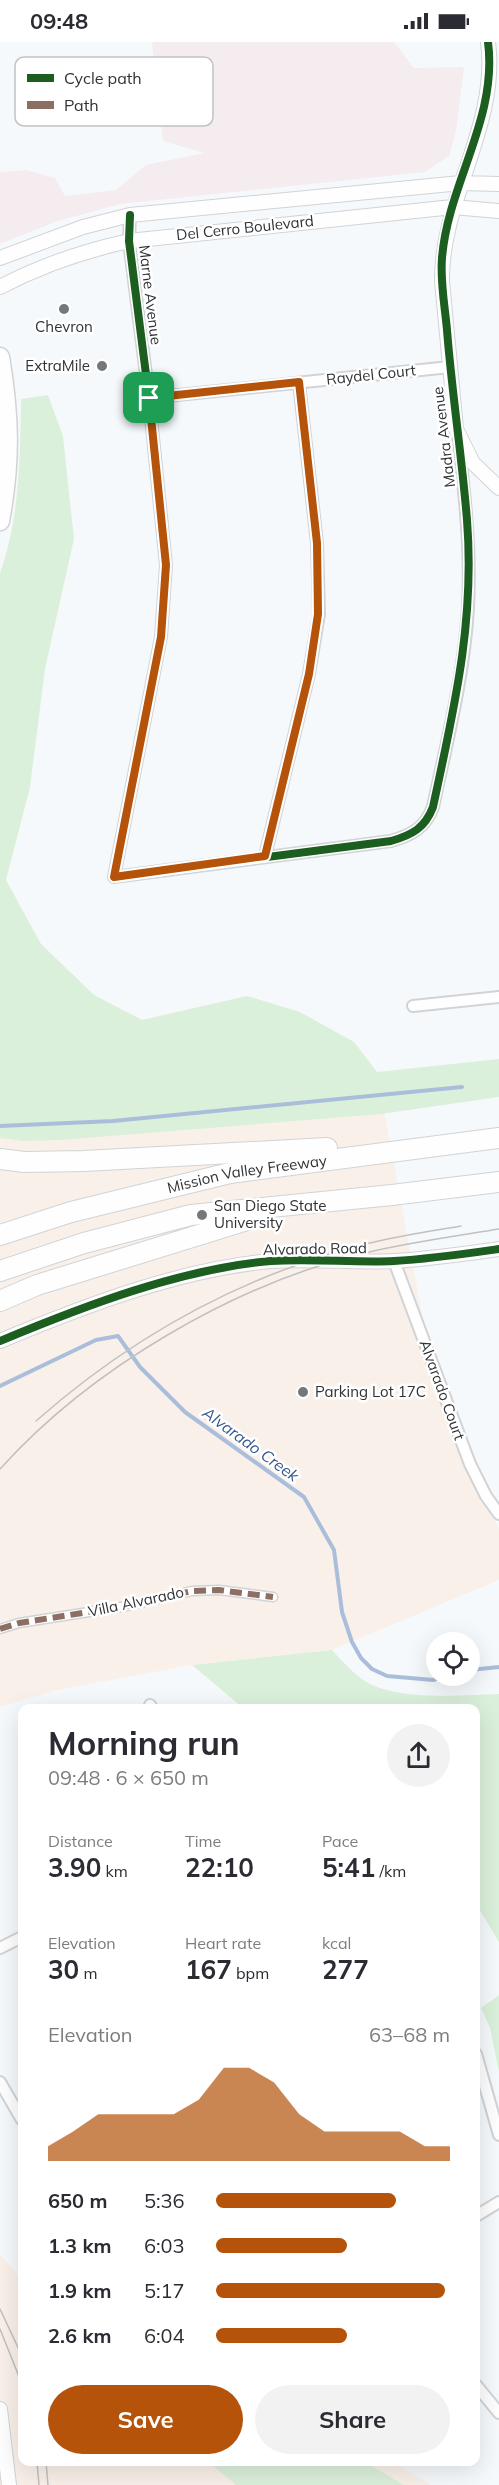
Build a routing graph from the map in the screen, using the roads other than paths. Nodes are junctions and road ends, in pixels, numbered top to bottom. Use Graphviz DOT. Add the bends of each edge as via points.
graph roads {
  1 [pos="488,42"];
  2 [pos="461,183"];
  3 [pos="499,184"];
  4 [pos="453,207"];
  5 [pos="499,211"];
  6 [pos="130,215"];
  7 [pos="129,240"];
  8 [pos="0,258"];
  9 [pos="0,287"];
  10 [pos="0,357"];
  11 [pos="450,367"];
  12 [pos="299,382"];
  13 [pos="149,398"];
  14 [pos="456,429"];
  15 [pos="499,488"];
  16 [pos="0,521"];
  17 [pos="265,856"];
  18 [pos="499,997"];
  19 [pos="413,1006"];
  20 [pos="499,1138"];
  21 [pos="459,1142"];
  22 [pos="0,1159"];
  23 [pos="499,1182"];
  24 [pos="300,1204"];
  25 [pos="0,1235"];
  26 [pos="499,1249"];
  27 [pos="394,1261"];
  28 [pos="0,1271"];
  29 [pos="0,1301"];
  30 [pos="0,1341"];
  31 [pos="499,1514"];
  32 [pos="273,1597"];
  33 [pos="0,1629"];
  34 [pos="18,1939"];
  35 [pos="0,1948"];
  36 [pos="480,2068"];
  37 [pos="0,2082"];
  38 [pos="18,2113"];
  39 [pos="499,2135"];
  40 [pos="499,2202"];
  41 [pos="480,2214"];
  42 [pos="480,2390"];
  43 [pos="0,2409"];
  44 [pos="499,2413"];
  45 [pos="9,2485"];
  1 -- 2 [label="street, Madra Avenue" via="490,76 482,121"];
  2 -- 3 [label="street, Del Cerro Boulevard"];
  2 -- 4 [label="street, Madra Avenue"];
  2 -- 6 [label="street, Del Cerro Boulevard"];
  4 -- 5 [label="street, Del Cerro Boulevard"];
  4 -- 7 [label="street, Del Cerro Boulevard"];
  4 -- 11 [label="street, Madra Avenue" via="442,258"];
  6 -- 7 [label="street, Marne Avenue"];
  6 -- 8 [label="street, Del Cerro Boulevard" via="83,227"];
  7 -- 9 [label="street, Del Cerro Boulevard" via="36,268"];
  7 -- 13 [label="street, Marne Avenue"];
  10 -- 16 [label="main road" via="10,450"];
  11 -- 12 [label="street, Raydel Court"];
  11 -- 14 [label="street, Madra Avenue"];
  12 -- 13 [label="street, Raydel Court"];
  12 -- 17 [label="street" via="317,543 318,614 309,674"];
  13 -- 17 [label="street, Marne Avenue" via="166,565 161,637 114,877"];
  14 -- 15 [label="street" via="473,462"];
  14 -- 17 [label="street, Madra Avenue" via="467,523 469,582 459,687 433,807 420,828 391,841"];
  18 -- 19 [label="street"];
  20 -- 21 [label="highway, Mission Valley Freeway"];
  21 -- 22 [label="highway" via="84,1161"];
  21 -- 25 [label="highway, Mission Valley Freeway" via="230,1173 71,1212"];
  23 -- 24 [label="highway, Mission Valley Freeway"];
  24 -- 28 [label="highway, Mission Valley Freeway" via="191,1215 84,1243"];
  24 -- 29 [label="highway" via="37,1285"];
  26 -- 27 [label="street, Alvarado Road"];
  27 -- 30 [label="street, Alvarado Road" via="273,1261 196,1273"];
  27 -- 31 [label="street, Alvarado Court" via="470,1464"];
  32 -- 33 [label="street, Villa Alvarado" via="192,1591"];
  34 -- 35 [label="street"];
  36 -- 39 [label="street"];
  37 -- 38 [label="street"];
  40 -- 41 [label="street"];
  42 -- 44 [label="street"];
  43 -- 45 [label="street"];
}
